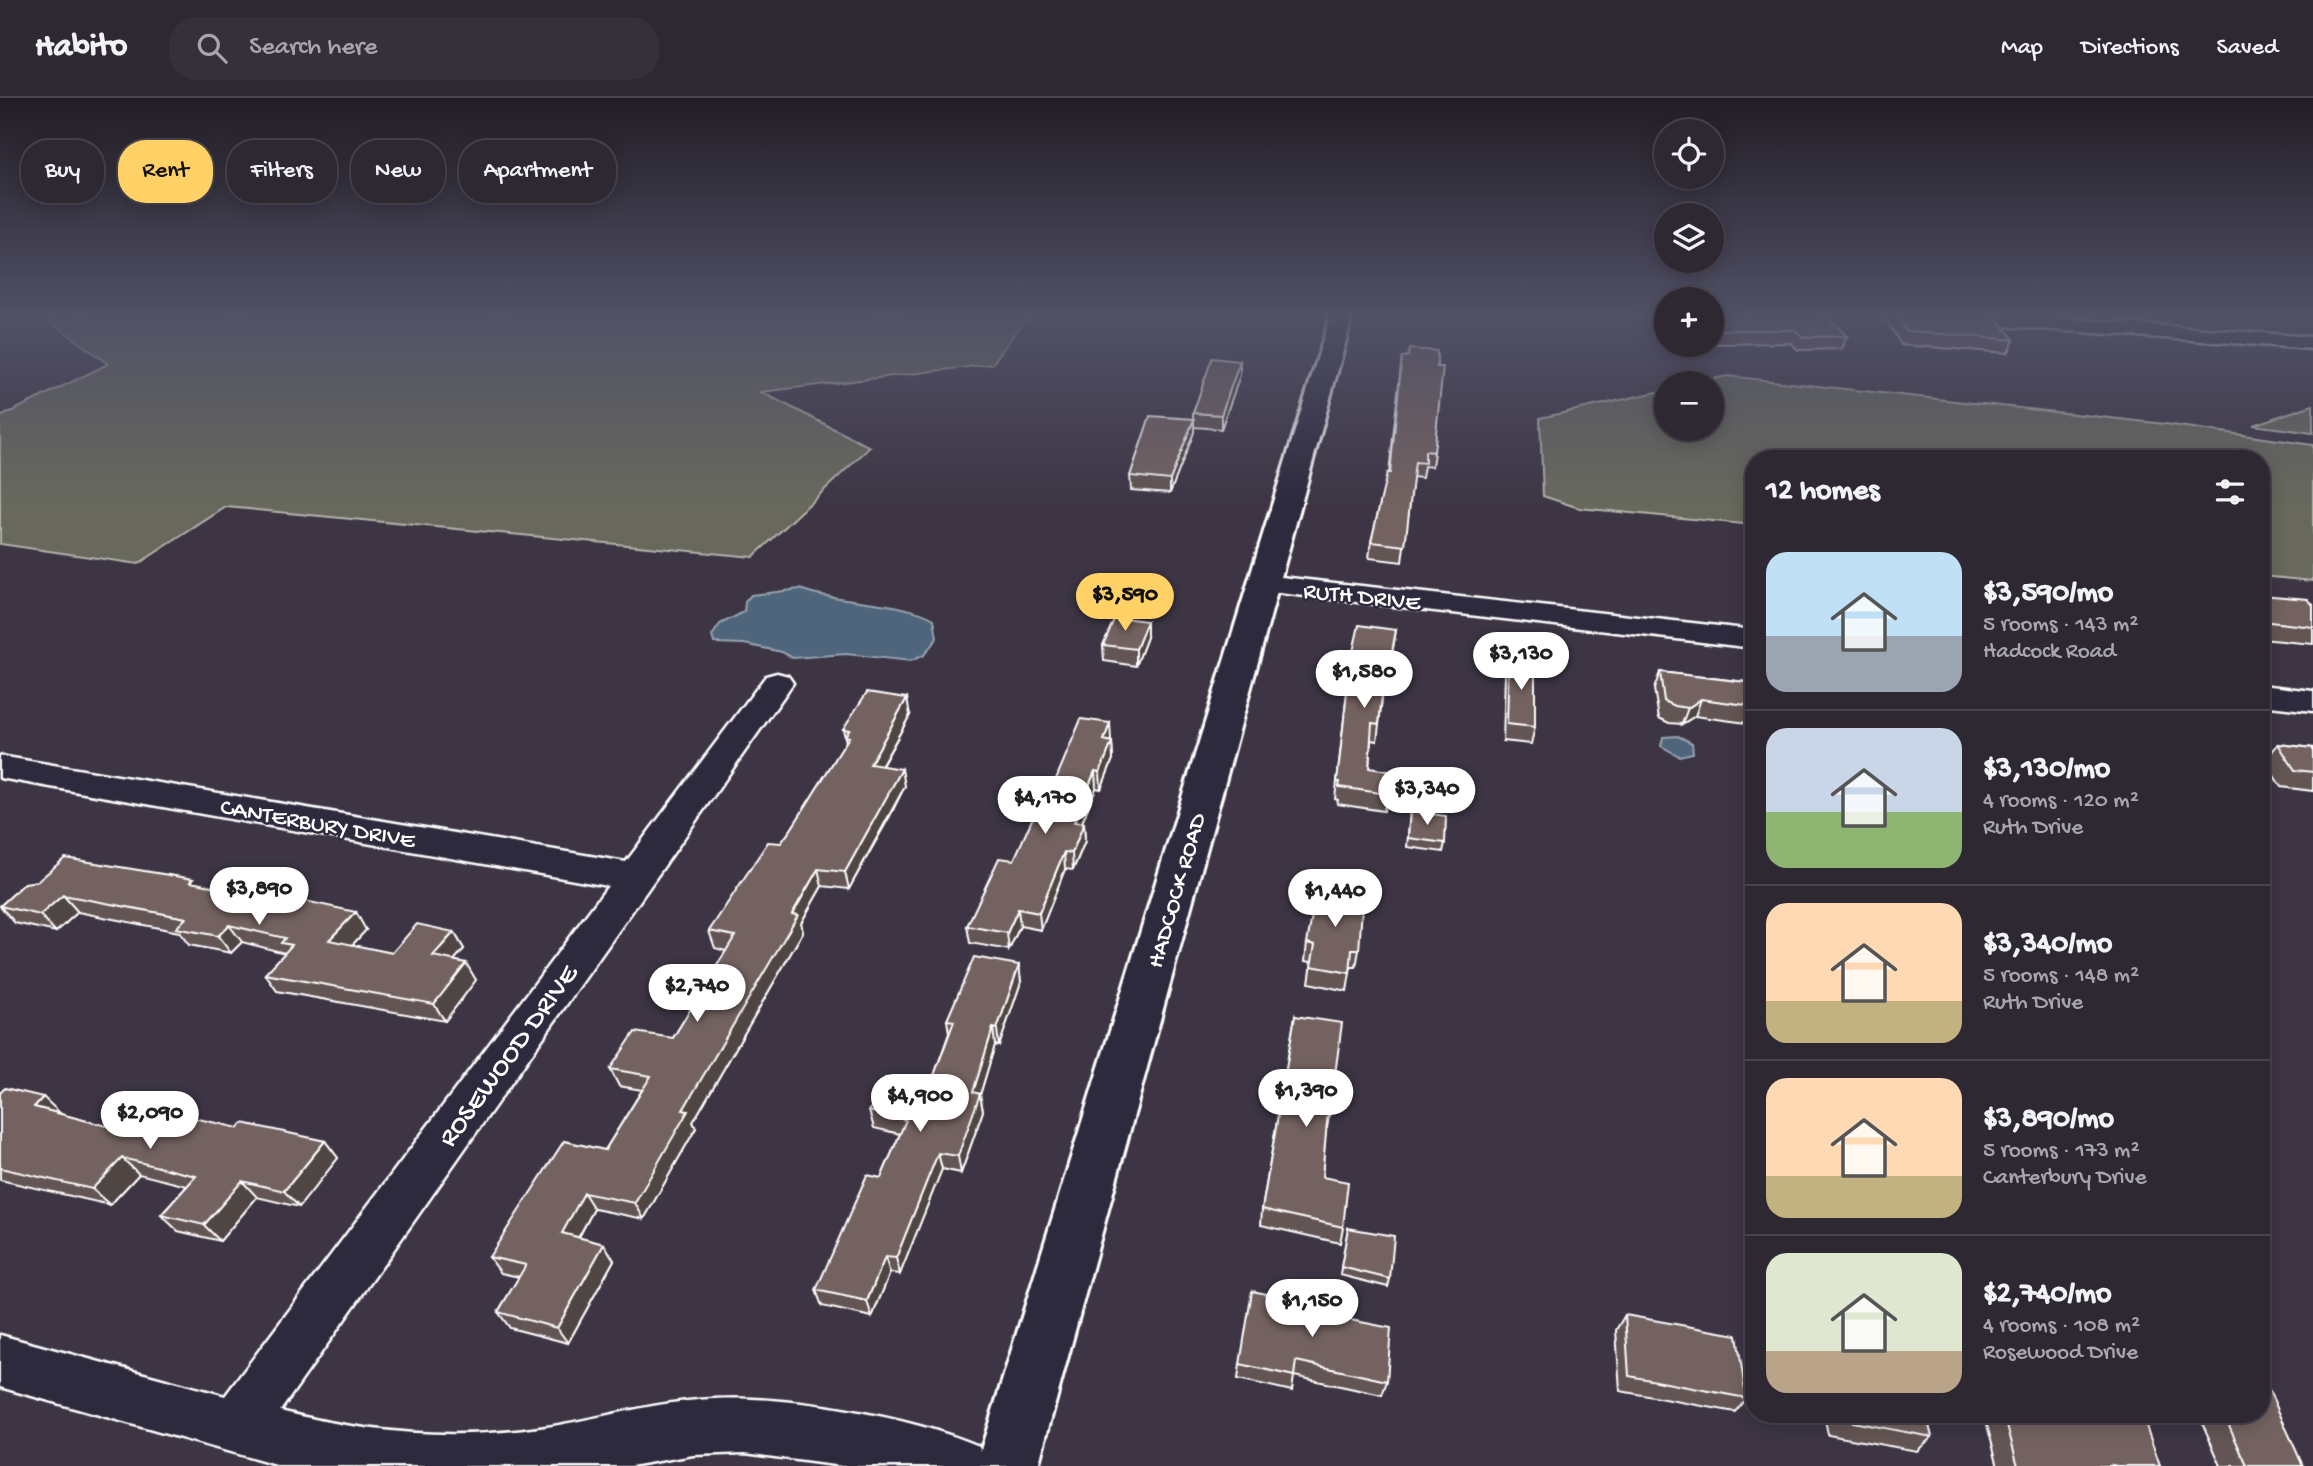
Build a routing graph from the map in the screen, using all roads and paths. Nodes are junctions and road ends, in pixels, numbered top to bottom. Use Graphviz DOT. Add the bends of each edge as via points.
graph roads {
  1 [pos="1324,378"];
  2 [pos="1264,584"];
  3 [pos="1745,638"];
  4 [pos="777,682"];
  5 [pos="2270,696"];
  6 [pos="2313,701"];
  7 [pos="0,767"];
  8 [pos="636,877"];
  9 [pos="0,1361"];
  10 [pos="236,1426"];
  11 [pos="959,1466"];
  12 [pos="1007,1466"];
  1 -- 2 [label="street, HADCOCK ROAD"];
  2 -- 3 [label="street, RUTH DRIVE"];
  2 -- 12 [label="street, HADCOCK ROAD"];
  4 -- 8 [label="street, ROSEWOOD DRIVE"];
  5 -- 6 [label="street"];
  7 -- 8 [label="street, CANTERBURY DRIVE"];
  8 -- 10 [label="street, ROSEWOOD DRIVE"];
  9 -- 10 [label="street"];
  10 -- 11 [label="street" via="361,1458 450,1463 544,1455 690,1427 772,1426"];
}
